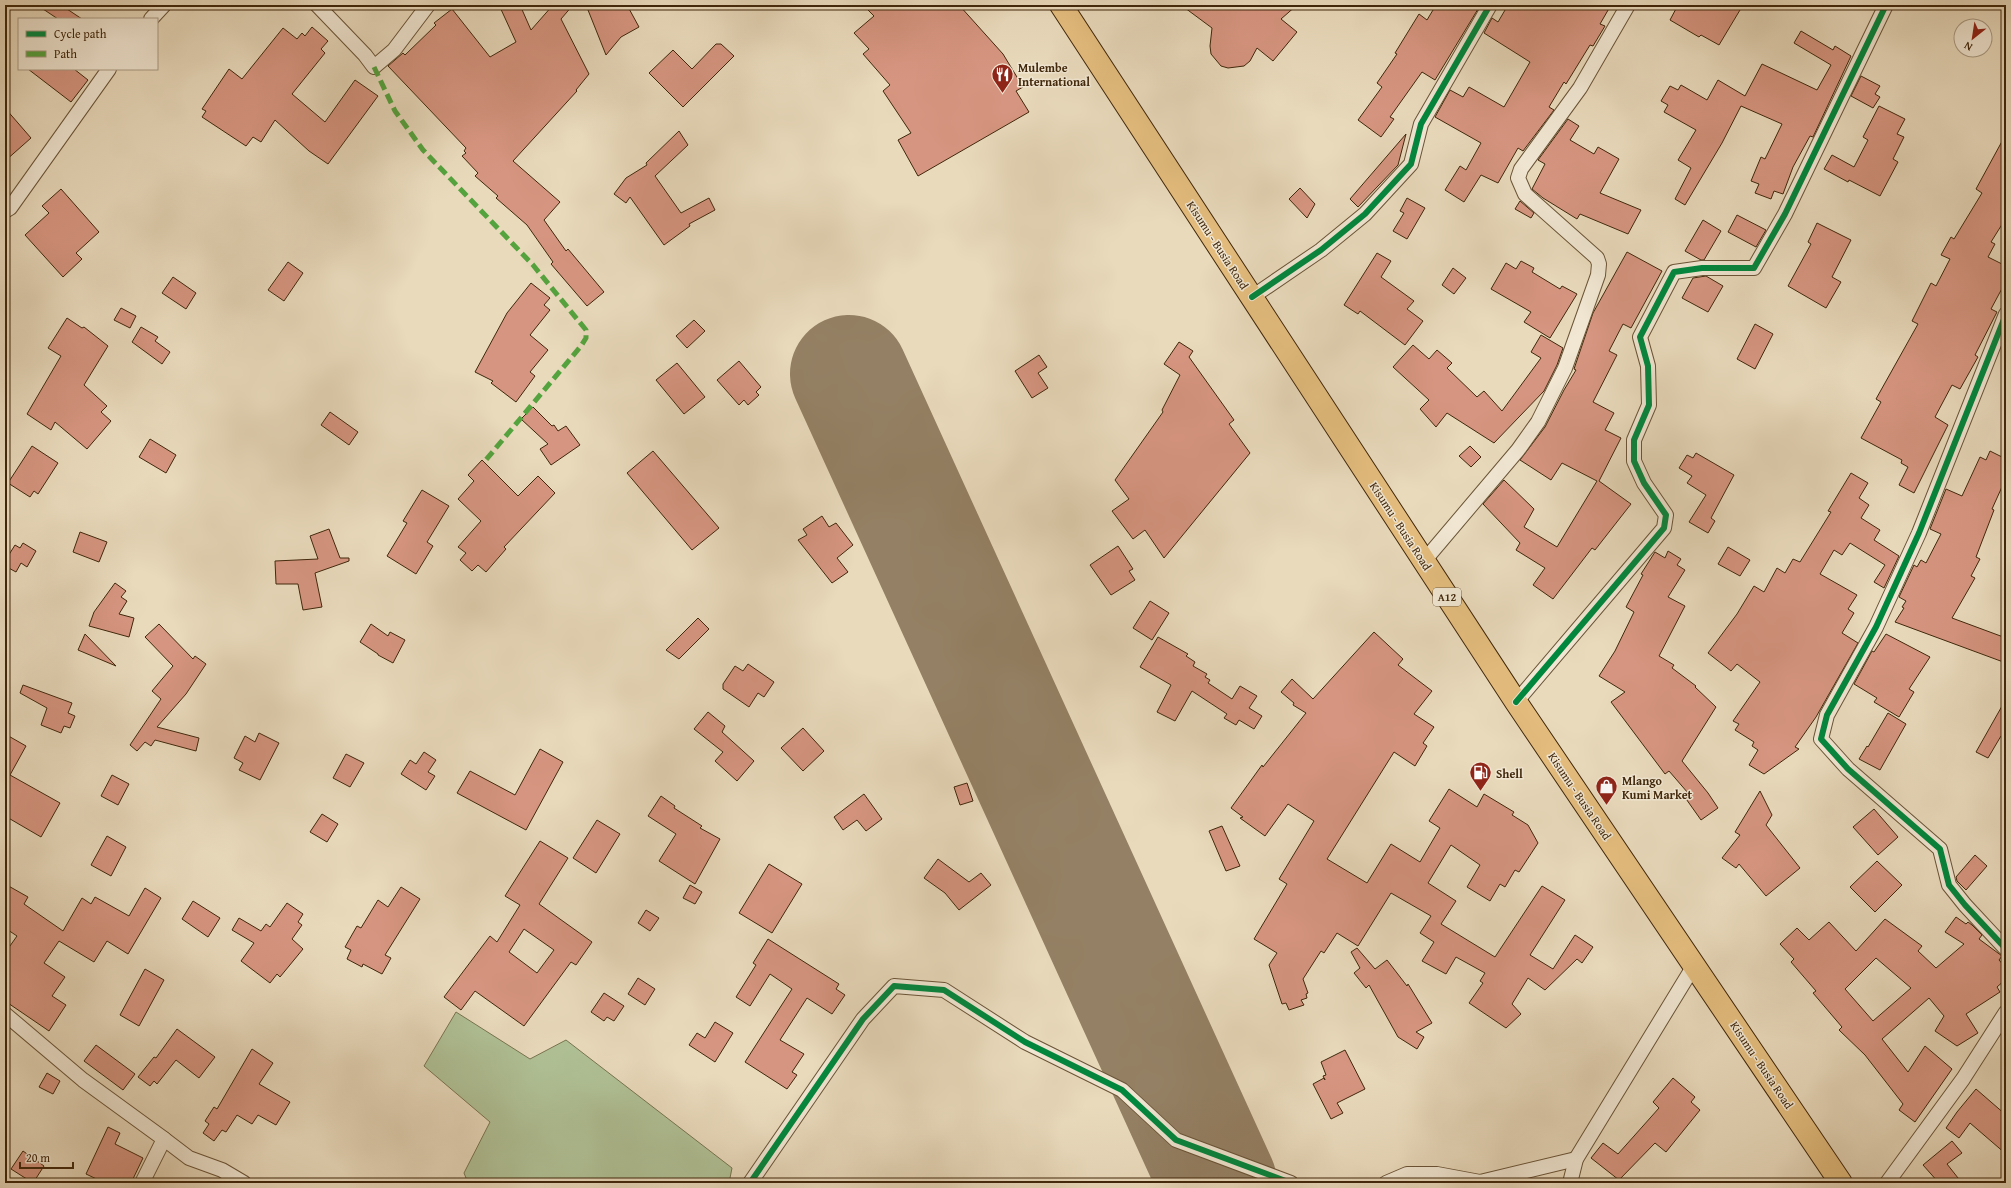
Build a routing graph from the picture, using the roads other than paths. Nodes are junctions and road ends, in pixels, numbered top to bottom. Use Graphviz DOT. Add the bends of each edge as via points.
graph roads {
  1 [pos="164,5"];
  2 [pos="317,5"];
  3 [pos="428,5"];
  4 [pos="1061,5"];
  5 [pos="1490,5"];
  6 [pos="1628,5"];
  7 [pos="1886,5"];
  8 [pos="152,18"];
  9 [pos="108,70"];
  10 [pos="5,211"];
  11 [pos="1252,297"];
  12 [pos="2006,314"];
  13 [pos="1424,560"];
  14 [pos="1516,702"];
  15 [pos="2006,949"];
  16 [pos="1695,964"];
  17 [pos="2006,1012"];
  18 [pos="5,1014"];
  19 [pos="164,1139"];
  20 [pos="1576,1159"];
  21 [pos="142,1183"];
  22 [pos="244,1183"];
  23 [pos="750,1183"];
  24 [pos="1291,1183"];
  25 [pos="1386,1183"];
  26 [pos="1570,1183"];
  27 [pos="1841,1183"];
  28 [pos="1887,1183"];
  1 -- 8 [label="street"];
  2 -- 3 [label="street" via="366,55 374,67 394,50"];
  4 -- 11 [label="highway, Kisumu - Busia Road / A12"];
  5 -- 11 [label="street" via="1421,124 1411,164 1365,214 1321,250"];
  6 -- 13 [label="street" via="1580,88 1521,169 1518,178 1526,194 1597,258 1599,264 1598,275 1564,368 1538,422 1518,450"];
  7 -- 14 [label="street" via="1785,214 1754,268 1702,268 1674,272 1640,337 1648,366 1649,405 1634,440 1634,461 1644,483 1666,515 1664,528"];
  9 -- 10 [label="street" via="10,208"];
  11 -- 13 [label="highway, Kisumu - Busia Road / A12"];
  12 -- 15 [label="street" via="1919,533 1876,627 1827,715 1821,739 1848,769 1940,849 1949,885"];
  13 -- 14 [label="highway, Kisumu - Busia Road / A12"];
  14 -- 16 [label="highway, Kisumu - Busia Road / A12"];
  16 -- 20 [label="street"];
  16 -- 27 [label="highway, Kisumu - Busia Road / A12"];
  17 -- 28 [label="street" via="1963,1079"];
  18 -- 19 [label="street" via="82,1080"];
  19 -- 21 [label="street"];
  19 -- 22 [label="street" via="189,1158 222,1170"];
  20 -- 25 [label="street" via="1480,1182 1437,1174 1407,1174"];
  20 -- 26 [label="street"];
  23 -- 24 [label="street" via="862,1019 894,986 944,990 1025,1042 1122,1090 1176,1140"];
}
